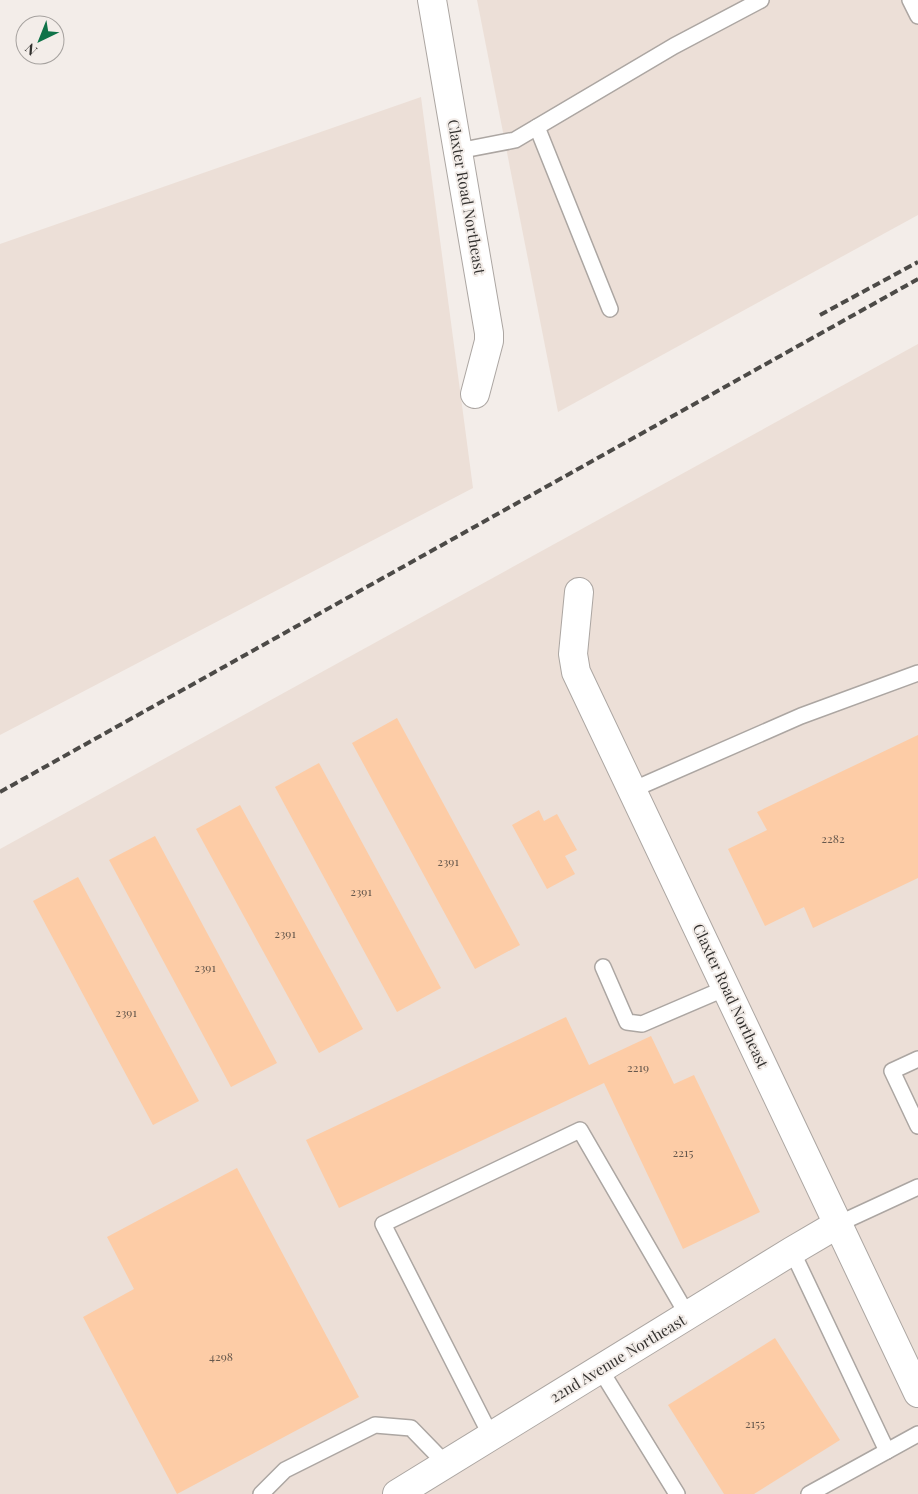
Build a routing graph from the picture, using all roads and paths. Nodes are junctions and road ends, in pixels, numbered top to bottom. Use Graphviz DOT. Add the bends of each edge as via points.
graph roads {
  1 [pos="432,0"];
  2 [pos="761,0"];
  3 [pos="910,0"];
  4 [pos="918,16"];
  5 [pos="536,127"];
  6 [pos="458,151"];
  7 [pos="610,309"];
  8 [pos="475,394"];
  9 [pos="579,592"];
  10 [pos="918,673"];
  11 [pos="632,790"];
  12 [pos="603,967"];
  13 [pos="726,988"];
  14 [pos="918,1059"];
  15 [pos="918,1126"];
  16 [pos="918,1187"];
  17 [pos="838,1224"];
  18 [pos="792,1251"];
  19 [pos="688,1316"];
  20 [pos="600,1369"];
  21 [pos="918,1393"];
  22 [pos="918,1434"];
  23 [pos="491,1436"];
  24 [pos="887,1451"];
  25 [pos="446,1464"];
  26 [pos="261,1494"];
  27 [pos="397,1494"];
  28 [pos="677,1494"];
  29 [pos="809,1494"];
  1 -- 6 [label="street, Claxter Road Northeast"];
  2 -- 5 [label="lane" via="674,46"];
  3 -- 4 [label="lane"];
  5 -- 6 [label="lane" via="515,140"];
  5 -- 7 [label="lane"];
  6 -- 8 [label="street, Claxter Road Northeast" via="489,333"];
  9 -- 11 [label="street, Claxter Road Northeast" via="573,654 576,672"];
  10 -- 11 [label="lane" via="800,716"];
  11 -- 13 [label="street, Claxter Road Northeast"];
  12 -- 13 [label="lane" via="627,1022 642,1024"];
  13 -- 17 [label="street, Claxter Road Northeast"];
  14 -- 15 [label="lane" via="892,1071"];
  16 -- 17 [label="lane"];
  17 -- 18 [label="street, 22nd Avenue Northeast"];
  17 -- 21 [label="street, Claxter Road Northeast"];
  18 -- 19 [label="street, 22nd Avenue Northeast"];
  18 -- 24 [label="lane"];
  19 -- 20 [label="street, 22nd Avenue Northeast"];
  19 -- 23 [label="lane" via="580,1130 383,1224"];
  20 -- 23 [label="street, 22nd Avenue Northeast"];
  20 -- 28 [label="lane"];
  22 -- 24 [label="lane"];
  23 -- 25 [label="street, 22nd Avenue Northeast"];
  24 -- 29 [label="lane"];
  25 -- 26 [label="lane" via="411,1428 375,1425 285,1470"];
  25 -- 27 [label="street, 22nd Avenue Northeast"];
}
